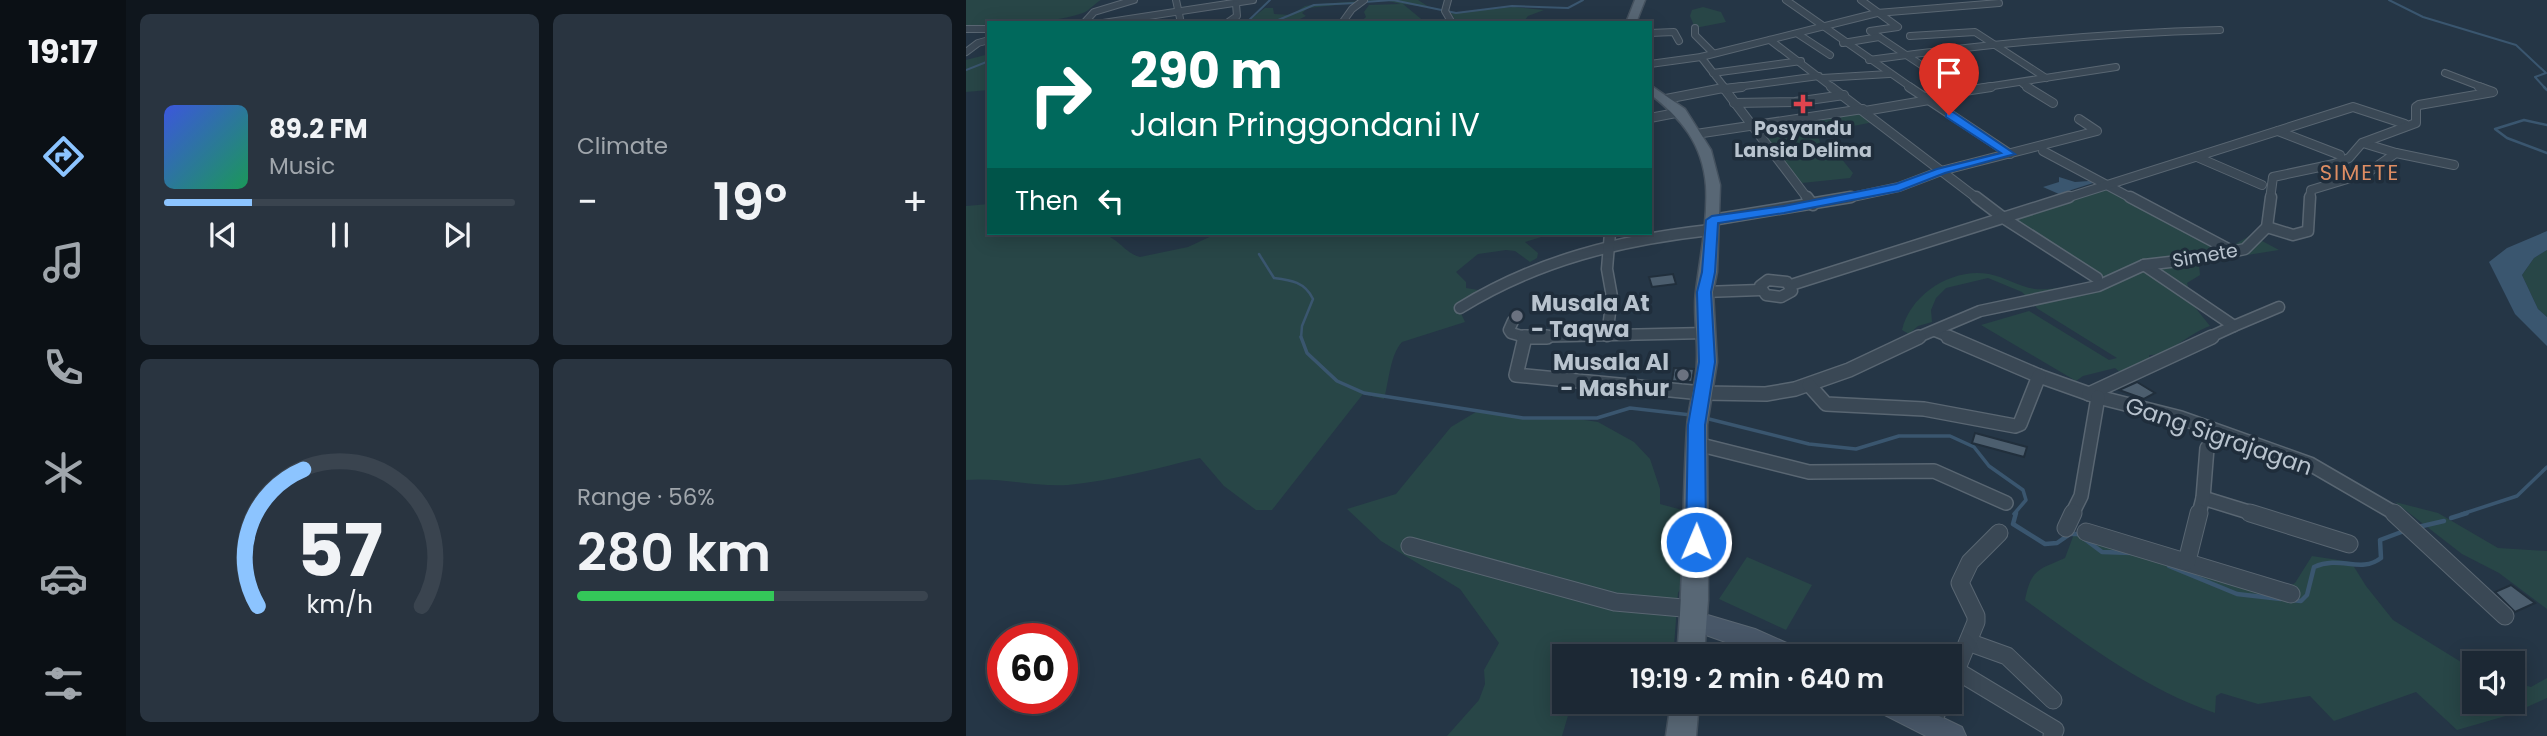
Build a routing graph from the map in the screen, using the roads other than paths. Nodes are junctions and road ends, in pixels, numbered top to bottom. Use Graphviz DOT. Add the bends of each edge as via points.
graph roads {
  1 [pos="1135,0"];
  2 [pos="1175,0"];
  3 [pos="1253,0"];
  4 [pos="1448,0"];
  5 [pos="1640,0"];
  6 [pos="1786,0"];
  7 [pos="1861,0"];
  8 [pos="1363,1"];
  9 [pos="1940,2"];
  10 [pos="1222,3"];
  11 [pos="1999,3"];
  12 [pos="1236,4"];
  13 [pos="1948,8"];
  14 [pos="1445,10"];
  15 [pos="1877,13"];
  16 [pos="1180,18"];
  17 [pos="1146,20"];
  18 [pos="1086,21"];
  19 [pos="1230,21"];
  20 [pos="1343,21"];
  21 [pos="1451,21"];
  22 [pos="1631,21"];
  23 [pos="1839,23"];
  24 [pos="1898,27"];
  25 [pos="1695,28"];
  26 [pos="1824,28"];
  27 [pos="1849,28"];
  28 [pos="966,29"];
  29 [pos="987,29"];
  30 [pos="2220,30"];
  31 [pos="1871,32"];
  32 [pos="1652,33"];
  33 [pos="1858,33"];
  34 [pos="1798,34"];
  35 [pos="1910,36"];
  36 [pos="1879,37"];
  37 [pos="1770,40"];
  38 [pos="987,41"];
  39 [pos="1679,41"];
  40 [pos="1843,43"];
  41 [pos="1994,46"];
  42 [pos="1942,51"];
  43 [pos="966,52"];
  44 [pos="1713,53"];
  45 [pos="1830,55"];
  46 [pos="1907,56"];
  47 [pos="1700,57"];
  48 [pos="1869,60"];
  49 [pos="1801,61"];
  50 [pos="1652,64"];
  51 [pos="2116,67"];
  52 [pos="1713,73"];
  53 [pos="2445,73"];
  54 [pos="1889,74"];
  55 [pos="1821,77"];
  56 [pos="2046,78"];
  57 [pos="2023,84"];
  58 [pos="1723,89"];
  59 [pos="1962,92"];
  60 [pos="1843,95"];
  61 [pos="1661,97"];
  62 [pos="1927,99"];
  63 [pos="1734,103"];
  64 [pos="2053,103"];
  65 [pos="1864,110"];
  66 [pos="1652,114"];
  67 [pos="2079,119"];
  68 [pos="2405,124"];
  69 [pos="1752,126"];
  70 [pos="2278,131"];
  71 [pos="1696,134"];
  72 [pos="2362,143"];
  73 [pos="2043,151"];
  74 [pos="2396,153"];
  75 [pos="2010,154"];
  76 [pos="2340,155"];
  77 [pos="2197,157"];
  78 [pos="2454,164"];
  79 [pos="1941,171"];
  80 [pos="2107,185"];
  81 [pos="2262,186"];
  82 [pos="1813,205"];
  83 [pos="2005,219"];
  84 [pos="1711,225"];
  85 [pos="2267,227"];
  86 [pos="1650,235"];
  87 [pos="1652,235"];
  88 [pos="1609,238"];
  89 [pos="2228,249"];
  90 [pos="2144,265"];
  91 [pos="2098,278"];
  92 [pos="1791,285"];
  93 [pos="1760,290"];
  94 [pos="1704,292"];
  95 [pos="2278,307"];
  96 [pos="1460,308"];
  97 [pos="1513,321"];
  98 [pos="2234,326"];
  99 [pos="1936,331"];
  100 [pos="1706,333"];
  101 [pos="1607,336"];
  102 [pos="1525,337"];
  103 [pos="2039,376"];
  104 [pos="1809,385"];
  105 [pos="1702,393"];
  106 [pos="2094,395"];
  107 [pos="2206,426"];
  108 [pos="1697,444"];
  109 [pos="2203,498"];
  110 [pos="2006,503"];
  111 [pos="2066,528"];
  112 [pos="2086,532"];
  113 [pos="1999,533"];
  114 [pos="2349,544"];
  115 [pos="1410,546"];
  116 [pos="2187,561"];
  117 [pos="2291,594"];
  118 [pos="1694,615"];
  119 [pos="2505,616"];
  120 [pos="1968,642"];
  121 [pos="1692,644"];
  122 [pos="1764,644"];
  123 [pos="1962,661"];
  124 [pos="1962,683"];
  125 [pos="2053,700"];
  126 [pos="1684,714"];
  127 [pos="1936,714"];
  128 [pos="1681,736"];
  129 [pos="1953,736"];
  130 [pos="2052,736"];
  1 -- 18 [label="street" via="1094,12"];
  2 -- 16 [label="street"];
  3 -- 12 [label="street"];
  4 -- 14 [label="street"];
  5 -- 22 [label="main road"];
  6 -- 26 [label="street"];
  7 -- 15 [label="street"];
  8 -- 20 [label="street"];
  9 -- 13 [label="street"];
  10 -- 12 [label="street"];
  10 -- 16 [label="street"];
  11 -- 13 [label="street"];
  12 -- 19 [label="street" via="1237,16"];
  13 -- 15 [label="street"];
  14 -- 21 [label="street"];
  15 -- 23 [label="street"];
  15 -- 24 [label="street"];
  16 -- 17 [label="street"];
  23 -- 26 [label="street"];
  23 -- 27 [label="street"];
  24 -- 31 [label="street"];
  24 -- 35 [label="street"];
  25 -- 44 [label="street" via="1695,35"];
  26 -- 34 [label="street"];
  26 -- 40 [label="street"];
  28 -- 29 [label="street"];
  30 -- 41 [label="street" via="2140,32"];
  31 -- 33 [label="street"];
  31 -- 36 [label="street"];
  32 -- 39 [label="street" via="1674,32"];
  34 -- 37 [label="street"];
  34 -- 45 [label="street"];
  35 -- 41 [label="street" via="1974,31"];
  35 -- 42 [label="street"];
  36 -- 40 [label="street"];
  36 -- 46 [label="street"];
  37 -- 44 [label="street"];
  37 -- 49 [label="street"];
  38 -- 43 [label="street"];
  40 -- 48 [label="street"];
  41 -- 42 [label="street"];
  41 -- 56 [label="street"];
  42 -- 46 [label="street"];
  44 -- 47 [label="street"];
  46 -- 48 [label="street"];
  46 -- 59 [label="street"];
  47 -- 50 [label="street"];
  47 -- 52 [label="street"];
  48 -- 54 [label="street"];
  49 -- 52 [label="street"];
  49 -- 55 [label="street"];
  51 -- 56 [label="street"];
  52 -- 58 [label="street"];
  53 -- 72 [label="street, Simete" via="2493,92 2418,105 2416,123"];
  54 -- 55 [label="street"];
  54 -- 62 [label="street"];
  55 -- 58 [label="street"];
  55 -- 60 [label="street"];
  56 -- 57 [label="street" via="2020,81"];
  57 -- 59 [label="street"];
  57 -- 64 [label="street"];
  58 -- 61 [label="street"];
  58 -- 63 [label="street"];
  59 -- 62 [label="street"];
  60 -- 63 [label="street"];
  60 -- 65 [label="street"];
  61 -- 66 [label="street"];
  61 -- 71 [label="main road"];
  62 -- 65 [label="street"];
  62 -- 75 [label="street"];
  63 -- 69 [label="street"];
  65 -- 69 [label="street"];
  65 -- 79 [label="street"];
  67 -- 75 [label="street" via="2097,131"];
  68 -- 70 [label="street" via="2354,107"];
  69 -- 71 [label="street"];
  69 -- 82 [label="street"];
  70 -- 76 [label="street"];
  70 -- 77 [label="street"];
  71 -- 84 [label="main road" via="1713,185"];
  72 -- 74 [label="street"];
  72 -- 85 [label="street, Simete" via="2349,158 2334,164 2273,177"];
  73 -- 80 [label="street"];
  74 -- 78 [label="street"];
  74 -- 85 [label="street" via="2363,176 2311,190 2305,234"];
  75 -- 79 [label="street"];
  77 -- 80 [label="street"];
  77 -- 81 [label="street"];
  79 -- 82 [label="street" via="1899,187"];
  79 -- 83 [label="street"];
  80 -- 83 [label="street"];
  80 -- 89 [label="street"];
  82 -- 84 [label="street"];
  83 -- 91 [label="street"];
  83 -- 92 [label="street"];
  84 -- 87 [label="street"];
  84 -- 94 [label="main road"];
  85 -- 90 [label="street, Simete" via="2245,249"];
  86 -- 88 [label="street"];
  88 -- 96 [label="street" via="1487,289"];
  88 -- 101 [label="street" via="1607,269 1612,296"];
  90 -- 98 [label="street"];
  90 -- 99 [label="street, Simete" via="2098,286 1988,309"];
  92 -- 93 [label="street" via="1768,280"];
  92 -- 93 [label="street" via="1792,291 1781,297"];
  93 -- 94 [label="street"];
  94 -- 100 [label="main road"];
  95 -- 98 [label="street"];
  97 -- 102 [label="street" via="1509,331"];
  98 -- 106 [label="street"];
  99 -- 103 [label="street, Gang Sigrajagan"];
  99 -- 104 [label="street, Simete"];
  100 -- 101 [label="street"];
  100 -- 105 [label="main road"];
  101 -- 102 [label="street"];
  102 -- 105 [label="street, Simete" via="1516,375"];
  103 -- 104 [label="street" via="2020,424 2015,426 1924,409 1826,404"];
  103 -- 106 [label="street, Gang Sigrajagan"];
  104 -- 105 [label="street, Simete" via="1766,394"];
  105 -- 108 [label="main road"];
  106 -- 107 [label="street, Gang Sigrajagan"];
  106 -- 111 [label="street" via="2081,496"];
  107 -- 109 [label="street"];
  107 -- 119 [label="street, Gang Sigrajagan" via="2311,464 2391,510"];
  108 -- 110 [label="street" via="1809,472 1934,471"];
  108 -- 118 [label="main road"];
  109 -- 114 [label="street"];
  109 -- 116 [label="street"];
  112 -- 116 [label="street"];
  113 -- 120 [label="street" via="1970,562 1960,583 1976,616"];
  115 -- 118 [label="street" via="1615,602"];
  116 -- 117 [label="street"];
  118 -- 121 [label="main road"];
  118 -- 122 [label="main road"];
  120 -- 123 [label="street"];
  120 -- 125 [label="street" via="2007,656"];
  124 -- 130 [label="street" via="2055,730"];
  126 -- 128 [label="main road"];
  127 -- 129 [label="main road"];
}
